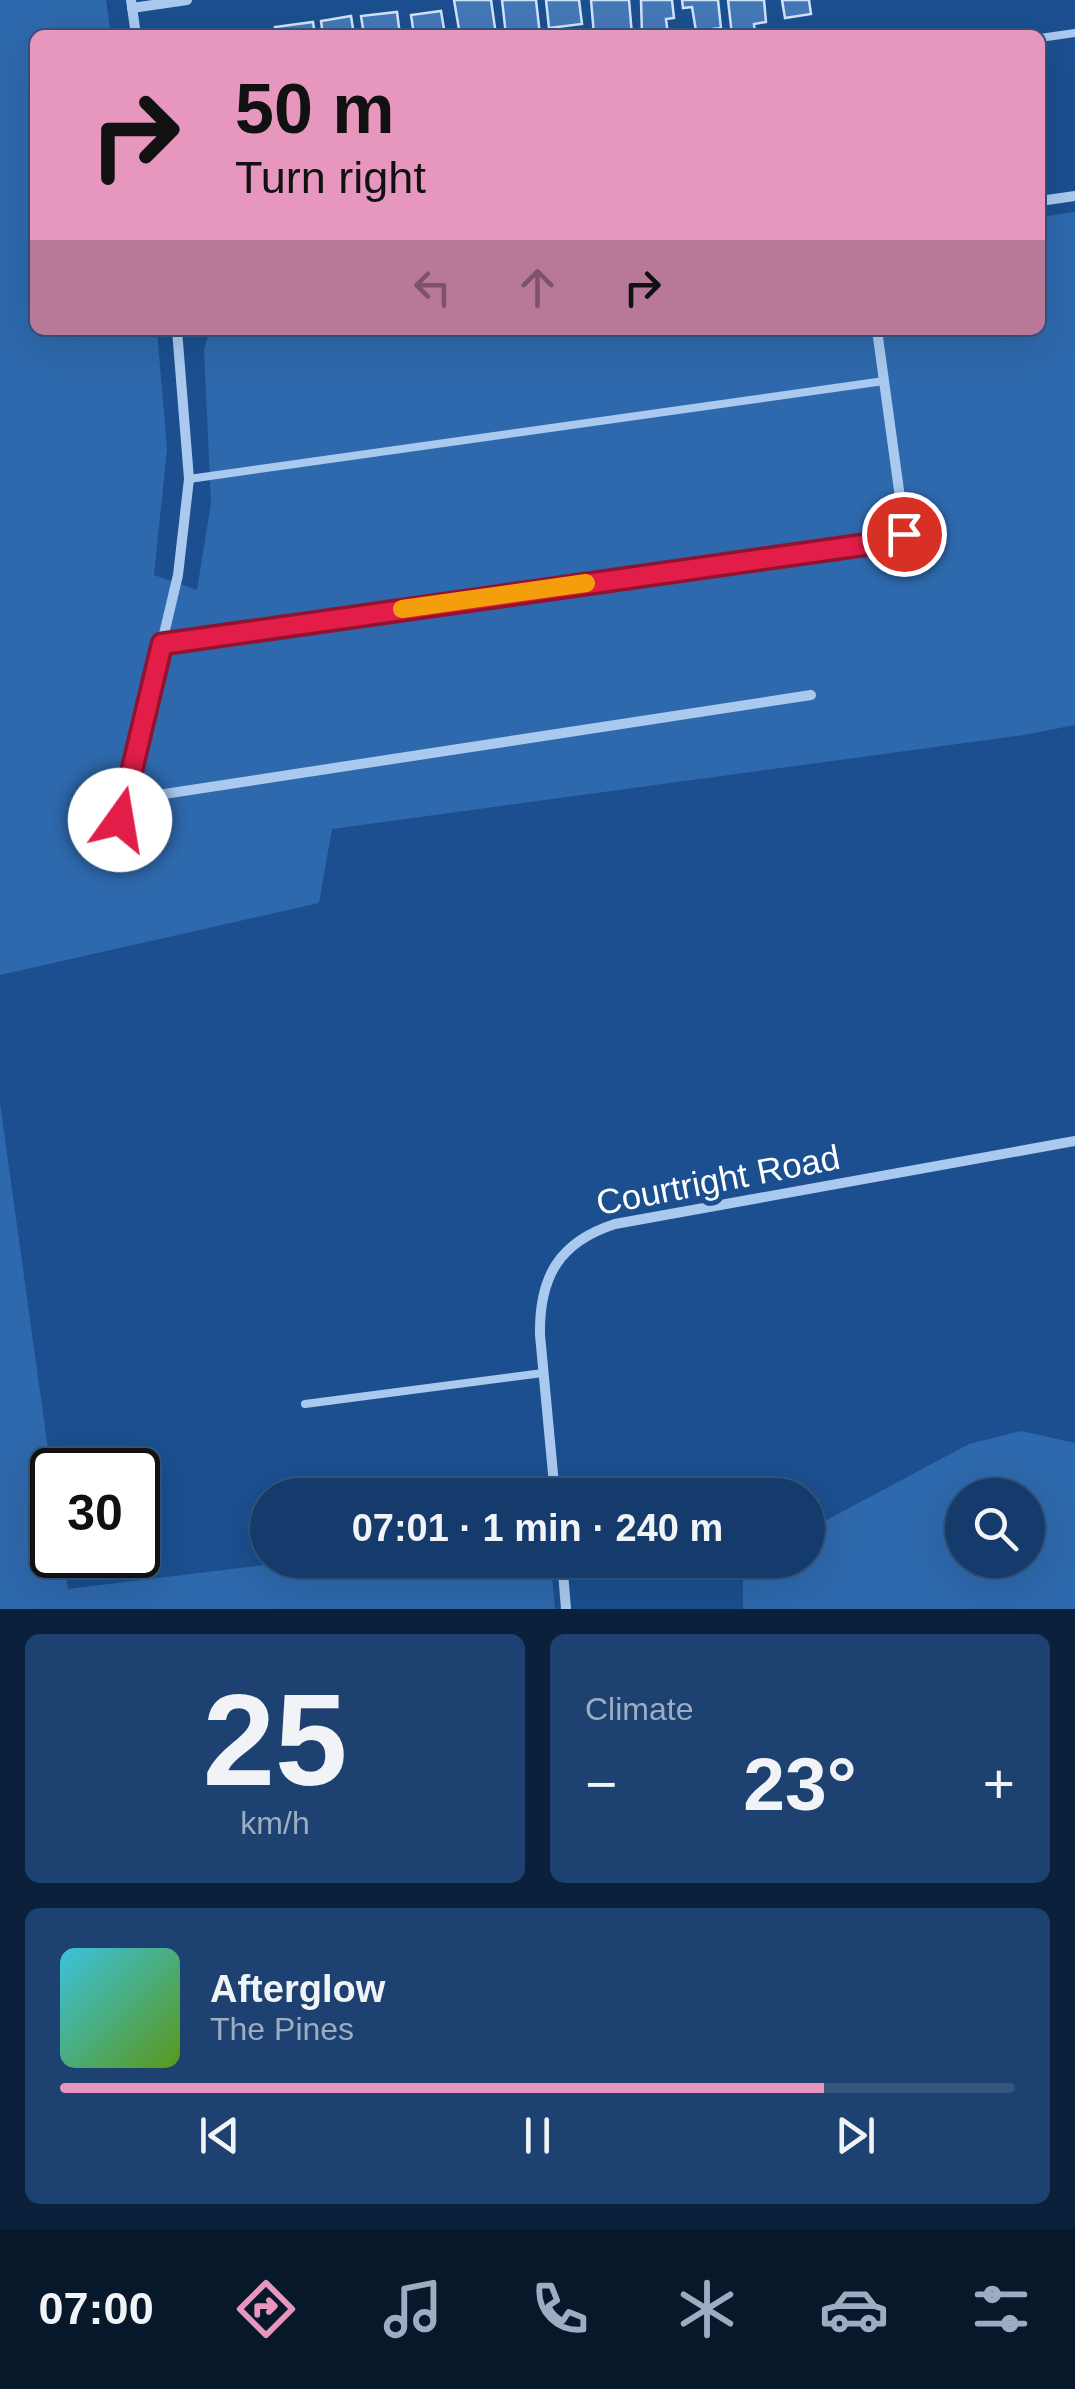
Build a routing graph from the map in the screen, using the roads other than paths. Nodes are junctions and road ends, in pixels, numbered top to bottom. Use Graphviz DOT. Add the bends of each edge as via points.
graph roads {
  1 [pos="187,0"];
  2 [pos="132,4"];
  3 [pos="135,30"];
  4 [pos="1075,33"];
  5 [pos="1045,37"];
  6 [pos="1075,196"];
  7 [pos="1045,199"];
  8 [pos="177,335"];
  9 [pos="878,335"];
  10 [pos="884,381"];
  11 [pos="189,479"];
  12 [pos="162,644"];
  13 [pos="810,696"];
  14 [pos="125,800"];
  15 [pos="120,820"];
  16 [pos="1075,1141"];
  17 [pos="543,1373"];
  18 [pos="305,1404"];
  19 [pos="553,1478"];
  20 [pos="563,1578"];
  21 [pos="566,1609"];
  1 -- 2 [label="street"];
  2 -- 3 [label="street"];
  4 -- 5 [label="lane"];
  6 -- 7 [label="street"];
  8 -- 11 [label="street"];
  9 -- 10 [label="street"];
  10 -- 11 [label="lane"];
  10 -- 12 [label="street" via="904,534 884,542"];
  11 -- 12 [label="street"];
  12 -- 14 [label="street"];
  13 -- 14 [label="street"];
  14 -- 15 [label="street"];
  16 -- 17 [label="street, Courtright Road" via="599,1229 572,1245 550,1275 540,1310"];
  17 -- 18 [label="lane"];
  17 -- 19 [label="street, Courtright Road"];
  20 -- 21 [label="street"];
}
